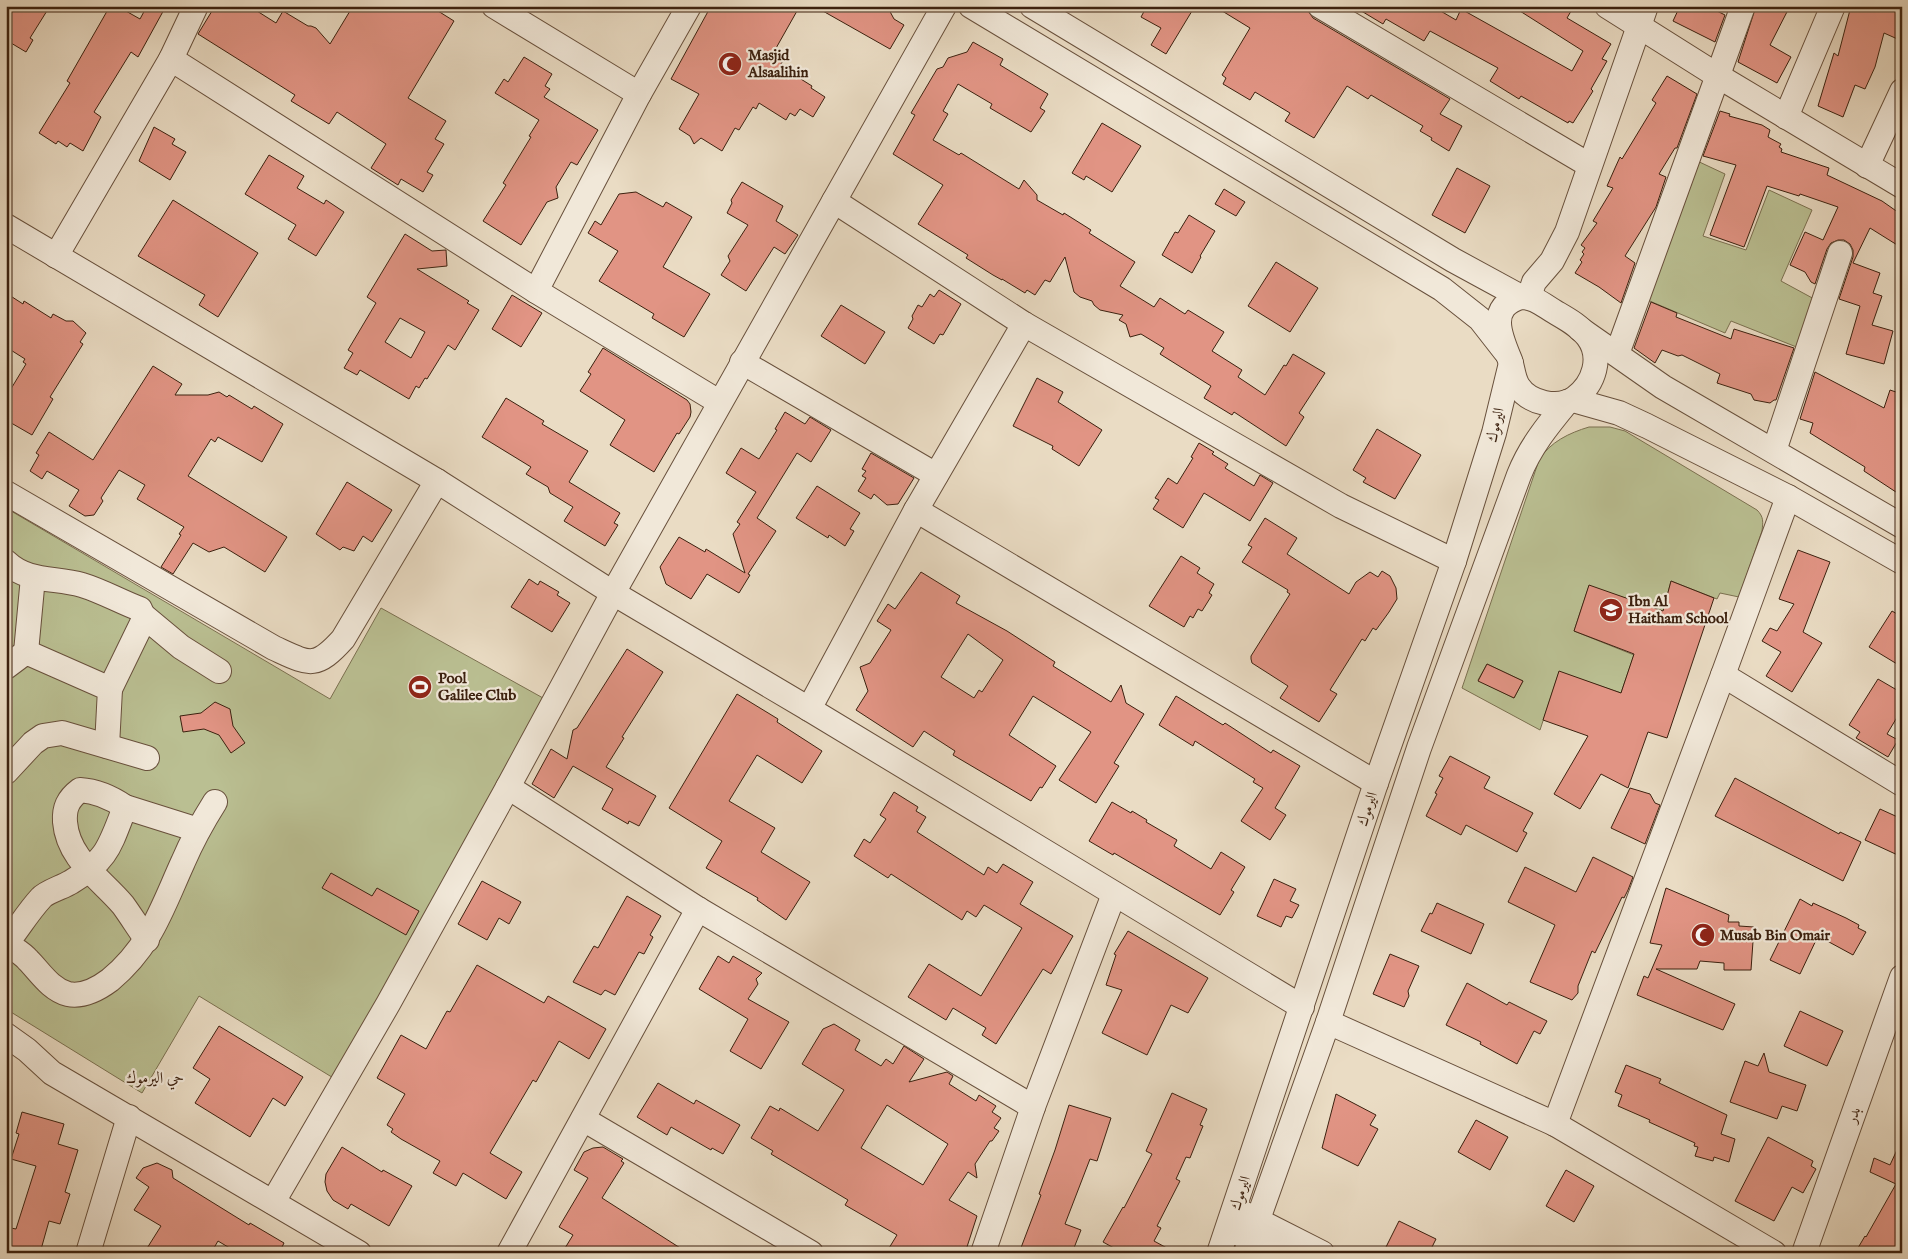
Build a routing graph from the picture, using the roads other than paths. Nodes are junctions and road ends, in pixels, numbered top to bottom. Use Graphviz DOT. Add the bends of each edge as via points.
graph roads {
  1 [pos="196,6"];
  2 [pos="494,6"];
  3 [pos="689,6"];
  4 [pos="944,6"];
  5 [pos="971,6"];
  6 [pos="1032,6"];
  7 [pos="1320,6"];
  8 [pos="1607,6"];
  9 [pos="1742,6"];
  10 [pos="1833,6"];
  11 [pos="1642,16"];
  12 [pos="171,59"];
  13 [pos="1718,76"];
  14 [pos="1902,91"];
  15 [pos="640,94"];
  16 [pos="1786,118"];
  17 [pos="1589,165"];
  18 [pos="1867,166"];
  19 [pos="1902,186"];
  20 [pos="834,201"];
  21 [pos="6,226"];
  22 [pos="1840,253"];
  23 [pos="56,256"];
  24 [pos="1552,261"];
  25 [pos="536,291"];
  26 [pos="1525,297"];
  27 [pos="1560,315"];
  28 [pos="1024,324"];
  29 [pos="1580,329"];
  30 [pos="1617,354"];
  31 [pos="1508,357"];
  32 [pos="742,362"];
  33 [pos="1570,401"];
  34 [pos="719,402"];
  35 [pos="1774,451"];
  36 [pos="936,475"];
  37 [pos="437,481"];
  38 [pos="6,493"];
  39 [pos="1788,497"];
  40 [pos="916,510"];
  41 [pos="1902,526"];
  42 [pos="1454,561"];
  43 [pos="6,562"];
  44 [pos="1902,562"];
  45 [pos="33,577"];
  46 [pos="612,593"];
  47 [pos="144,618"];
  48 [pos="26,652"];
  49 [pos="6,667"];
  50 [pos="219,671"];
  51 [pos="1723,676"];
  52 [pos="110,689"];
  53 [pos="809,709"];
  54 [pos="107,746"];
  55 [pos="147,758"];
  56 [pos="6,772"];
  57 [pos="1376,783"];
  58 [pos="1902,784"];
  59 [pos="508,787"];
  60 [pos="215,802"];
  61 [pos="125,807"];
  62 [pos="198,830"];
  63 [pos="90,871"];
  64 [pos="1114,894"];
  65 [pos="698,909"];
  66 [pos="147,940"];
  67 [pos="6,945"];
  68 [pos="1902,977"];
  69 [pos="1302,1007"];
  70 [pos="1328,1022"];
  71 [pos="6,1035"];
  72 [pos="6,1055"];
  73 [pos="52,1073"];
  74 [pos="1033,1107"];
  75 [pos="128,1117"];
  76 [pos="584,1119"];
  77 [pos="1555,1124"];
  78 [pos="273,1202"];
  79 [pos="1231,1220"];
  80 [pos="1252,1236"];
  81 [pos="88,1253"];
  82 [pos="359,1253"];
  83 [pos="509,1253"];
  84 [pos="811,1253"];
  85 [pos="983,1253"];
  86 [pos="1219,1253"];
  87 [pos="1282,1253"];
  88 [pos="1322,1253"];
  89 [pos="1774,1253"];
  90 [pos="1804,1253"];
  1 -- 12 [label="street"];
  2 -- 15 [label="street"];
  3 -- 15 [label="street"];
  4 -- 20 [label="street"];
  5 -- 31 [label="street" via="1442,289 1480,319"];
  6 -- 26 [label="street" via="1452,260"];
  7 -- 17 [label="street"];
  8 -- 11 [label="street"];
  9 -- 13 [label="street"];
  10 -- 16 [label="street"];
  11 -- 13 [label="street"];
  11 -- 17 [label="street"];
  12 -- 23 [label="street"];
  12 -- 25 [label="street"];
  13 -- 16 [label="street"];
  13 -- 30 [label="street"];
  14 -- 18 [label="street"];
  15 -- 25 [label="street"];
  16 -- 18 [label="street"];
  17 -- 24 [label="street" via="1567,232"];
  18 -- 19 [label="street"];
  20 -- 28 [label="street"];
  20 -- 32 [label="street"];
  21 -- 23 [label="street"];
  22 -- 35 [label="street"];
  23 -- 37 [label="street"];
  24 -- 26 [label="street"];
  24 -- 27 [label="street" via="1553,298"];
  25 -- 34 [label="street"];
  26 -- 27 [label="street"];
  26 -- 31 [label="street" via="1506,304 1498,319"];
  27 -- 29 [label="street"];
  28 -- 36 [label="street"];
  28 -- 42 [label="street" via="1341,506"];
  29 -- 30 [label="street"];
  29 -- 33 [label="street" via="1595,352 1596,366 1584,391"];
  30 -- 35 [label="street" via="1663,387"];
  31 -- 33 [label="street" via="1512,374 1526,395 1549,404"];
  31 -- 42 [label="street, اليرموك" via="1494,433"];
  32 -- 34 [label="street"];
  32 -- 36 [label="street"];
  33 -- 39 [label="street" via="1640,423"];
  33 -- 70 [label="street" via="1529,452 1519,475 1419,748"];
  34 -- 46 [label="street"];
  35 -- 41 [label="street"];
  36 -- 40 [label="street"];
  37 -- 38 [label="street" via="343,639 328,655 315,661 300,660 274,648"];
  37 -- 46 [label="street"];
  39 -- 44 [label="street"];
  39 -- 51 [label="street"];
  40 -- 53 [label="street"];
  40 -- 57 [label="street"];
  42 -- 57 [label="street, اليرموك"];
  43 -- 45 [label="street" via="15,571"];
  45 -- 47 [label="street" via="82,585 140,609"];
  45 -- 48 [label="street"];
  46 -- 53 [label="street"];
  46 -- 59 [label="street"];
  47 -- 50 [label="street"];
  47 -- 52 [label="street"];
  48 -- 49 [label="street"];
  48 -- 52 [label="street"];
  51 -- 58 [label="street"];
  51 -- 77 [label="street"];
  52 -- 54 [label="street"];
  53 -- 64 [label="street"];
  54 -- 55 [label="street"];
  54 -- 56 [label="street" via="62,733 44,736"];
  57 -- 69 [label="street, اليرموك"];
  59 -- 65 [label="street"];
  59 -- 78 [label="street" via="388,1004"];
  60 -- 62 [label="street"];
  61 -- 62 [label="street"];
  61 -- 63 [label="street" via="109,846"];
  61 -- 63 [label="street" via="91,791 80,790 70,797 64,812 69,843"];
  62 -- 66 [label="street"];
  63 -- 66 [label="street" via="123,906"];
  63 -- 67 [label="street" via="42,896"];
  64 -- 69 [label="street"];
  64 -- 74 [label="street"];
  65 -- 74 [label="street"];
  65 -- 76 [label="street"];
  66 -- 67 [label="street" via="130,962 86,994 68,994 55,988 27,958"];
  68 -- 90 [label="street, بدر"];
  69 -- 79 [label="street, اليرموك"];
  70 -- 77 [label="street"];
  70 -- 80 [label="street"];
  71 -- 73 [label="street"];
  72 -- 73 [label="street"];
  73 -- 75 [label="street"];
  74 -- 85 [label="street"];
  75 -- 78 [label="street"];
  75 -- 81 [label="street"];
  76 -- 83 [label="street"];
  76 -- 84 [label="street"];
  77 -- 89 [label="street"];
  78 -- 82 [label="street"];
  79 -- 80 [label="street"];
  79 -- 86 [label="street, اليرموك"];
  80 -- 87 [label="street"];
  80 -- 88 [label="street"];
}
